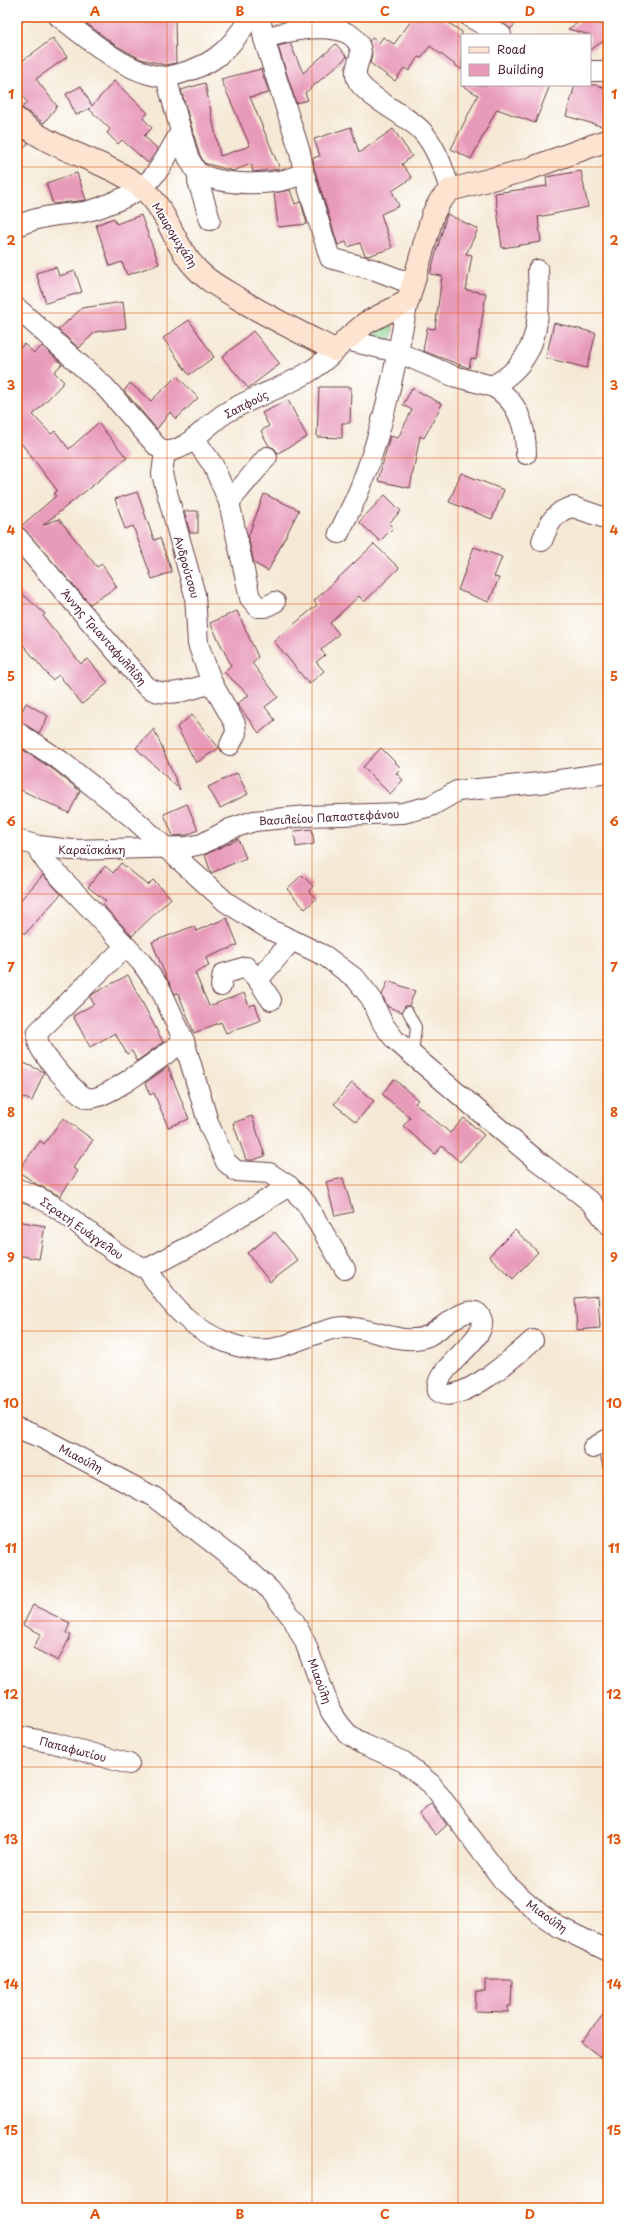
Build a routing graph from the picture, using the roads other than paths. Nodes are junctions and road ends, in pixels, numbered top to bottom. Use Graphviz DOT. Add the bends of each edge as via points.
graph roads {
  1 [pos="58,17"];
  2 [pos="250,17"];
  3 [pos="260,17"];
  4 [pos="470,17"];
  5 [pos="340,24"];
  6 [pos="499,34"];
  7 [pos="264,39"];
  8 [pos="591,71"];
  9 [pos="608,71"];
  10 [pos="166,77"];
  11 [pos="17,119"];
  12 [pos="181,132"];
  13 [pos="608,140"];
  14 [pos="303,171"];
  15 [pos="198,173"];
  16 [pos="143,189"];
  17 [pos="450,190"];
  18 [pos="210,220"];
  19 [pos="17,226"];
  20 [pos="538,270"];
  21 [pos="410,293"];
  22 [pos="17,308"];
  23 [pos="341,345"];
  24 [pos="398,352"];
  25 [pos="492,386"];
  26 [pos="194,438"];
  27 [pos="165,451"];
  28 [pos="526,454"];
  29 [pos="267,457"];
  30 [pos="229,502"];
  31 [pos="608,519"];
  32 [pos="339,533"];
  33 [pos="17,537"];
  34 [pos="542,541"];
  35 [pos="275,602"];
  36 [pos="212,683"];
  37 [pos="17,732"];
  38 [pos="230,745"];
  39 [pos="608,773"];
  40 [pos="17,840"];
  41 [pos="39,846"];
  42 [pos="168,848"];
  43 [pos="292,940"];
  44 [pos="126,946"];
  45 [pos="258,980"];
  46 [pos="221,986"];
  47 [pos="271,1000"];
  48 [pos="408,1012"];
  49 [pos="184,1041"];
  50 [pos="413,1055"];
  51 [pos="289,1186"];
  52 [pos="17,1189"];
  53 [pos="608,1224"];
  54 [pos="147,1269"];
  55 [pos="345,1269"];
  56 [pos="533,1340"];
  57 [pos="17,1428"];
  58 [pos="601,1443"];
  59 [pos="608,1464"];
  60 [pos="17,1736"];
  61 [pos="129,1764"];
  62 [pos="608,1951"];
  1 -- 10 [label="street" via="129,66 150,76"];
  2 -- 10 [label="street" via="233,44 218,57"];
  3 -- 7 [label="street"];
  4 -- 6 [label="street"];
  5 -- 7 [label="street" via="277,34"];
  5 -- 17 [label="street" via="355,39 361,50 356,74 358,81 372,96 405,116 422,131 436,154"];
  7 -- 14 [label="street" via="300,152"];
  8 -- 9 [label="street"];
  10 -- 12 [label="street"];
  11 -- 16 [label="street, Μαυρομιχάλη" via="35,134 91,160"];
  12 -- 15 [label="street" via="191,164"];
  12 -- 16 [label="street" via="155,175"];
  13 -- 17 [label="street" via="526,170"];
  14 -- 15 [label="street" via="296,177 279,182 256,184 229,181"];
  14 -- 21 [label="street" via="330,258 375,270"];
  15 -- 18 [label="street"];
  16 -- 19 [label="street" via="98,208 38,217"];
  16 -- 23 [label="street, Μαυρομιχάλη" via="155,201 192,265 206,278 283,325"];
  17 -- 21 [label="street" via="433,214"];
  20 -- 25 [label="street" via="539,310 534,339 516,367 501,382"];
  21 -- 23 [label="street, Σαπφούς" via="366,323"];
  21 -- 24 [label="street"];
  22 -- 27 [label="street" via="105,387 153,442"];
  23 -- 24 [label="street, Μαυρομιχάλη"];
  23 -- 26 [label="street, Σαπφούς" via="305,374 225,414"];
  24 -- 25 [label="street, Μαυρομιχάλη" via="453,376"];
  24 -- 32 [label="street" via="371,459"];
  25 -- 28 [label="street" via="509,398 520,415 525,434"];
  26 -- 27 [label="street" via="175,450"];
  26 -- 30 [label="street" via="213,465"];
  27 -- 36 [label="street, Ανδρούτσου" via="162,474 195,595 198,644"];
  29 -- 30 [label="street"];
  30 -- 35 [label="street" via="250,598 258,607 266,607"];
  31 -- 34 [label="street" via="572,506 554,517"];
  33 -- 36 [label="street, Άννης Τριανταφυλλίδη" via="146,686 156,692 171,692"];
  36 -- 38 [label="street, Ανδρούτσου" via="235,724 236,733"];
  37 -- 42 [label="street" via="83,778"];
  39 -- 42 [label="street, Βασιλείου Παπαστεφάνου" via="457,791 431,806 403,813 307,816 254,821 230,828 202,844"];
  40 -- 41 [label="street, Καραϊσκάκη"];
  41 -- 42 [label="street, Καραϊσκάκη" via="90,851"];
  41 -- 44 [label="street" via="40,853 48,863"];
  42 -- 43 [label="street" via="226,902"];
  43 -- 45 [label="street"];
  43 -- 50 [label="street" via="325,956 356,980 371,998 389,1032"];
  44 -- 49 [label="street" via="161,990"];
  44 -- 49 [label="street" via="38,1032 40,1048 78,1091 86,1098 95,1098 123,1083"];
  45 -- 46 [label="street" via="246,967 223,974"];
  45 -- 47 [label="street"];
  48 -- 50 [label="lane" via="416,1027"];
  49 -- 51 [label="street" via="209,1125 226,1162 236,1171 269,1173"];
  50 -- 53 [label="street" via="535,1159 592,1203"];
  51 -- 54 [label="street" via="205,1238"];
  51 -- 55 [label="street" via="306,1203"];
  52 -- 54 [label="street, Στρατή Ευάγγελου" via="36,1195 116,1254"];
  54 -- 56 [label="street" via="184,1316 214,1337 246,1348 274,1348 341,1327 371,1330 400,1339 418,1339 432,1334 462,1313 474,1312 480,1316 481,1324 476,1335 438,1382 438,1391 444,1394 470,1387 494,1374"];
  57 -- 62 [label="street, Μιαούλη" via="42,1438 154,1497 265,1585 293,1619 305,1642 331,1712 348,1734 417,1771 431,1784 505,1883 559,1927"];
  58 -- 59 [label="lane"];
  60 -- 61 [label="street, Παπαφωτίου" via="54,1743"];
}
